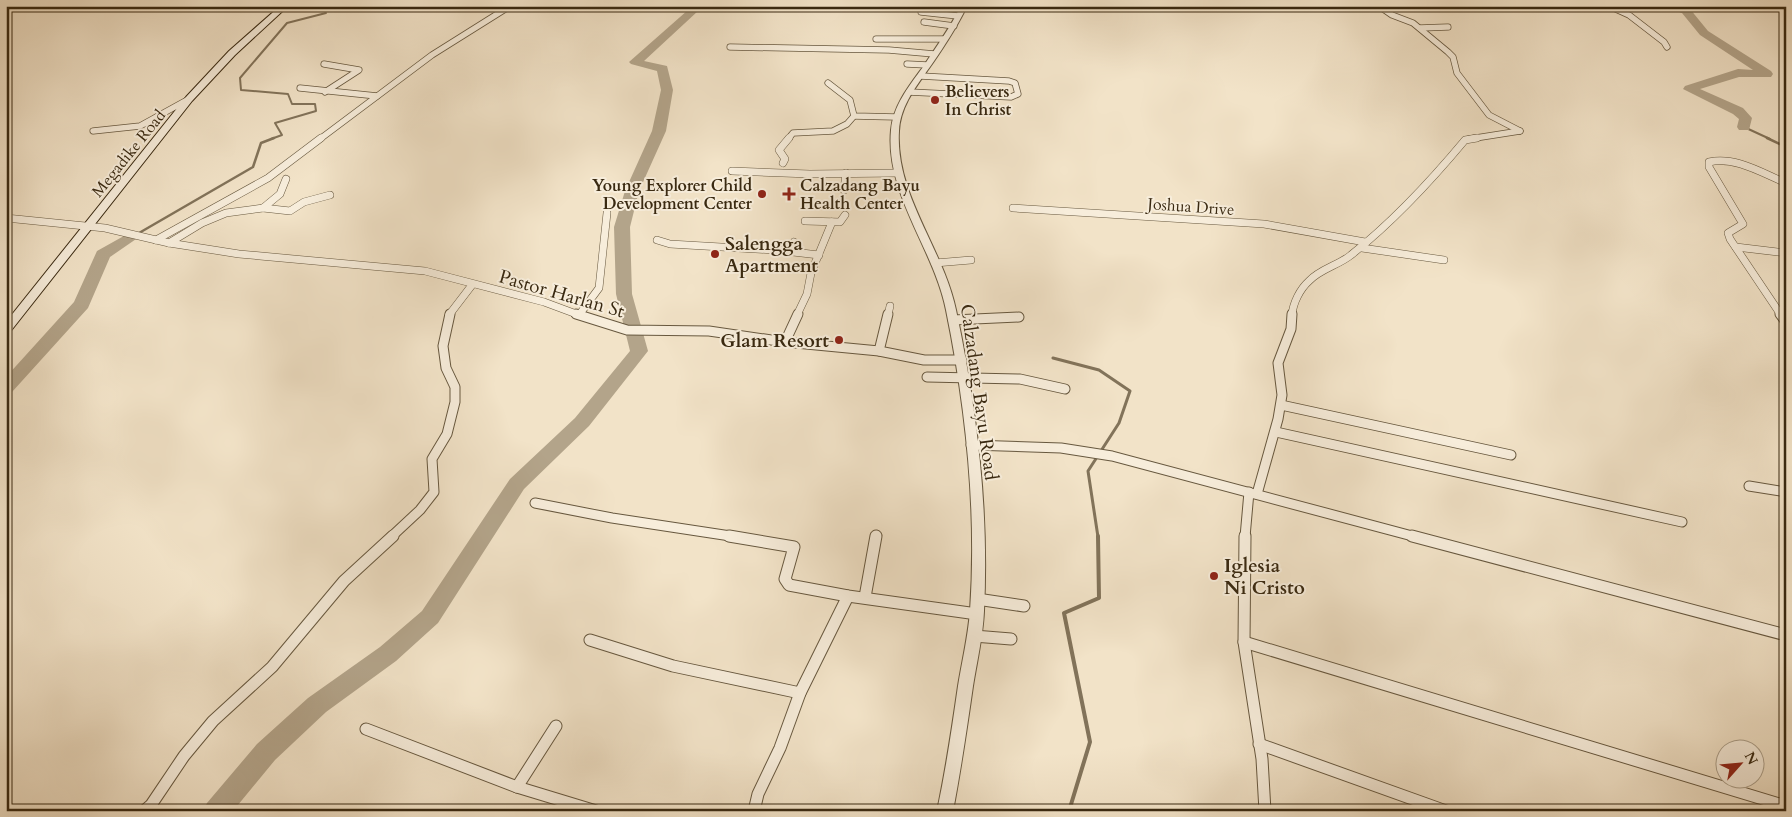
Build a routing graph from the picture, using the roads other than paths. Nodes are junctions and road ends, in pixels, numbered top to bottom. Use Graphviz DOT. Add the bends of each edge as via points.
graph roads {
  1 [pos="285,6"];
  2 [pos="510,6"];
  3 [pos="936,6"];
  4 [pos="1379,6"];
  5 [pos="1609,6"];
  6 [pos="921,12"];
  7 [pos="959,15"];
  8 [pos="924,22"];
  9 [pos="1448,26"];
  10 [pos="1420,28"];
  11 [pos="876,39"];
  12 [pos="944,39"];
  13 [pos="730,47"];
  14 [pos="1666,47"];
  15 [pos="934,54"];
  16 [pos="324,64"];
  17 [pos="907,64"];
  18 [pos="927,65"];
  19 [pos="921,76"];
  20 [pos="828,83"];
  21 [pos="300,88"];
  22 [pos="325,92"];
  23 [pos="909,92"];
  24 [pos="377,96"];
  25 [pos="189,99"];
  26 [pos="854,116"];
  27 [pos="896,116"];
  28 [pos="93,131"];
  29 [pos="782,163"];
  30 [pos="732,171"];
  31 [pos="846,173"];
  32 [pos="898,173"];
  33 [pos="286,179"];
  34 [pos="1786,183"];
  35 [pos="844,190"];
  36 [pos="330,195"];
  37 [pos="263,208"];
  38 [pos="1013,208"];
  39 [pos="607,213"];
  40 [pos="845,215"];
  41 [pos="6,218"];
  42 [pos="804,221"];
  43 [pos="832,222"];
  44 [pos="89,226"];
  45 [pos="156,240"];
  46 [pos="657,240"];
  47 [pos="794,242"];
  48 [pos="170,243"];
  49 [pos="1363,245"];
  50 [pos="1736,248"];
  51 [pos="791,251"];
  52 [pos="1786,253"];
  53 [pos="819,255"];
  54 [pos="970,260"];
  55 [pos="1444,260"];
  56 [pos="935,263"];
  57 [pos="472,285"];
  58 [pos="890,306"];
  59 [pos="579,314"];
  60 [pos="1019,317"];
  61 [pos="954,320"];
  62 [pos="1786,322"];
  63 [pos="6,330"];
  64 [pos="785,342"];
  65 [pos="879,351"];
  66 [pos="962,360"];
  67 [pos="927,377"];
  68 [pos="963,379"];
  69 [pos="1065,389"];
  70 [pos="1281,405"];
  71 [pos="1276,432"];
  72 [pos="971,444"];
  73 [pos="1511,455"];
  74 [pos="1749,486"];
  75 [pos="1786,492"];
  76 [pos="1253,493"];
  77 [pos="534,502"];
  78 [pos="1682,522"];
  79 [pos="876,536"];
  80 [pos="848,596"];
  81 [pos="865,597"];
  82 [pos="977,599"];
  83 [pos="1024,606"];
  84 [pos="977,614"];
  85 [pos="1786,634"];
  86 [pos="974,636"];
  87 [pos="1011,639"];
  88 [pos="590,640"];
  89 [pos="1244,642"];
  90 [pos="800,693"];
  91 [pos="556,726"];
  92 [pos="366,729"];
  93 [pos="1259,744"];
  94 [pos="517,787"];
  95 [pos="1786,806"];
  96 [pos="144,811"];
  97 [pos="596,811"];
  98 [pos="754,811"];
  99 [pos="945,811"];
  100 [pos="1266,811"];
  101 [pos="1446,811"];
  1 -- 25 [label="main road, Megadike Road" via="232,53"];
  2 -- 24 [label="street"];
  3 -- 7 [label="street"];
  4 -- 10 [label="street" via="1388,14"];
  5 -- 14 [label="street" via="1629,15"];
  6 -- 7 [label="street"];
  7 -- 8 [label="street"];
  7 -- 12 [label="street, Calzadang Bayu Road"];
  9 -- 10 [label="street"];
  10 -- 49 [label="street" via="1453,57 1457,73 1489,115 1520,131 1465,140 1419,193"];
  11 -- 12 [label="street"];
  12 -- 15 [label="street, Calzadang Bayu Road"];
  13 -- 15 [label="street"];
  15 -- 18 [label="street, Calzadang Bayu Road"];
  16 -- 22 [label="street" via="359,70"];
  17 -- 18 [label="street"];
  18 -- 19 [label="street, Calzadang Bayu Road"];
  19 -- 23 [label="street, Calzadang Bayu Road"];
  19 -- 23 [label="street" via="1009,81 1015,83 1018,94 1011,97"];
  20 -- 26 [label="street" via="850,100"];
  21 -- 22 [label="street"];
  22 -- 24 [label="street"];
  23 -- 27 [label="street, Calzadang Bayu Road"];
  24 -- 45 [label="street" via="268,178"];
  25 -- 28 [label="street" via="140,126"];
  25 -- 44 [label="main road, Megadike Road"];
  26 -- 27 [label="street"];
  26 -- 29 [label="street" via="838,130 793,133 779,150 785,159"];
  27 -- 32 [label="street, Calzadang Bayu Road" via="894,135"];
  30 -- 31 [label="street"];
  31 -- 32 [label="street"];
  31 -- 35 [label="street"];
  32 -- 56 [label="street, Calzadang Bayu Road"];
  33 -- 37 [label="street" via="280,194"];
  34 -- 50 [label="street" via="1737,164 1719,160 1709,162 1743,224 1728,233"];
  36 -- 37 [label="street" via="304,202 290,210"];
  37 -- 48 [label="street" via="250,207 222,215"];
  38 -- 49 [label="street, Joshua Drive" via="1264,224"];
  39 -- 59 [label="street" via="599,288"];
  40 -- 43 [label="street" via="841,222"];
  41 -- 44 [label="street"];
  42 -- 43 [label="street"];
  43 -- 53 [label="street"];
  44 -- 45 [label="street, Pastor Harlan St"];
  44 -- 63 [label="main road, Megadike Road"];
  45 -- 48 [label="street, Pastor Harlan St"];
  46 -- 51 [label="street" via="680,245"];
  47 -- 51 [label="street"];
  48 -- 57 [label="street, Pastor Harlan St" via="239,254 425,271"];
  49 -- 55 [label="street, Joshua Drive"];
  49 -- 70 [label="street" via="1310,280 1300,294 1278,363"];
  50 -- 52 [label="street"];
  50 -- 62 [label="street"];
  51 -- 53 [label="street"];
  53 -- 64 [label="street" via="807,294"];
  54 -- 56 [label="street"];
  56 -- 61 [label="street, Calzadang Bayu Road"];
  57 -- 59 [label="street, Pastor Harlan St"];
  57 -- 96 [label="street" via="448,317 443,346 446,368 455,387 455,402 447,434 432,459 434,492 420,510 344,581 272,667 213,721"];
  58 -- 65 [label="street"];
  59 -- 64 [label="street, Pastor Harlan St" via="627,330 709,331"];
  60 -- 61 [label="street"];
  61 -- 66 [label="street, Calzadang Bayu Road"];
  64 -- 65 [label="street, Pastor Harlan St"];
  65 -- 66 [label="street, Pastor Harlan St" via="924,360"];
  66 -- 68 [label="street, Calzadang Bayu Road"];
  67 -- 68 [label="street"];
  68 -- 69 [label="street" via="1020,379"];
  68 -- 72 [label="street, Calzadang Bayu Road"];
  70 -- 71 [label="street"];
  70 -- 73 [label="street"];
  71 -- 76 [label="street"];
  71 -- 78 [label="street"];
  72 -- 76 [label="street" via="1061,448 1112,456"];
  72 -- 82 [label="street, Calzadang Bayu Road" via="978,501"];
  74 -- 75 [label="street"];
  76 -- 85 [label="street"];
  76 -- 89 [label="street" via="1244,549"];
  77 -- 80 [label="street" via="791,545 794,547 786,582"];
  79 -- 81 [label="street"];
  80 -- 81 [label="street"];
  80 -- 90 [label="street"];
  81 -- 84 [label="street"];
  82 -- 83 [label="street"];
  82 -- 84 [label="street, Calzadang Bayu Road"];
  84 -- 86 [label="street, Calzadang Bayu Road"];
  86 -- 87 [label="street"];
  86 -- 99 [label="street, Calzadang Bayu Road"];
  88 -- 90 [label="street" via="673,666"];
  89 -- 93 [label="street"];
  89 -- 95 [label="street"];
  90 -- 98 [label="street"];
  91 -- 94 [label="street"];
  92 -- 94 [label="street"];
  93 -- 100 [label="street"];
  93 -- 101 [label="street"];
  94 -- 97 [label="street"];
}
